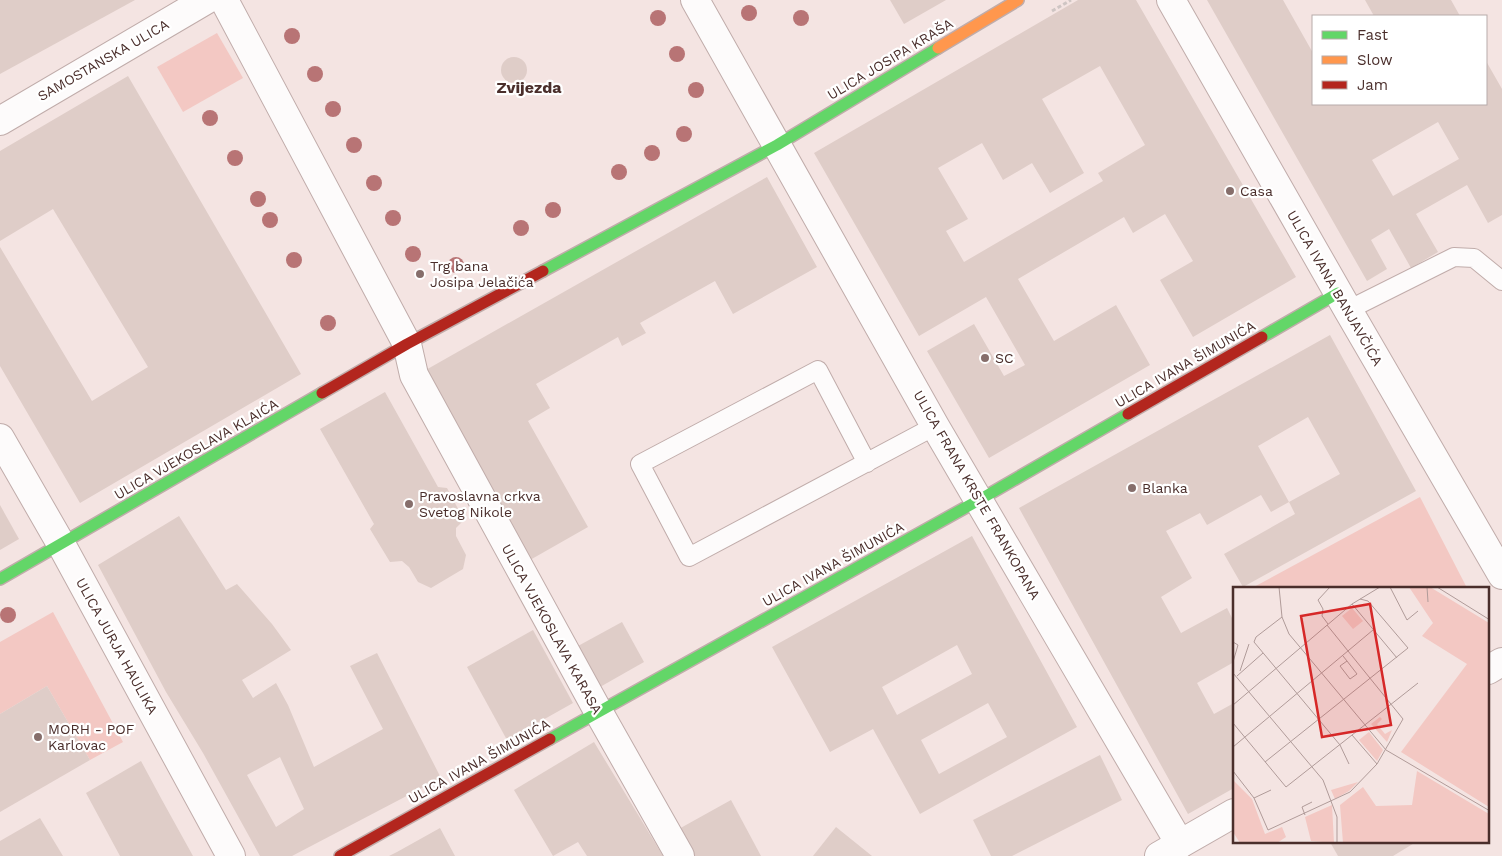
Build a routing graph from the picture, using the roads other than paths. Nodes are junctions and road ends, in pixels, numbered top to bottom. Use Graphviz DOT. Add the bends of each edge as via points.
graph roads {
  1 [pos="206,0"];
  2 [pos="224,0"];
  3 [pos="694,0"];
  4 [pos="1018,0"];
  5 [pos="1171,0"];
  6 [pos="0,121"];
  7 [pos="777,145"];
  8 [pos="1502,281"];
  9 [pos="1343,301"];
  10 [pos="407,344"];
  11 [pos="935,426"];
  12 [pos="0,438"];
  13 [pos="867,463"];
  14 [pos="979,500"];
  15 [pos="60,544"];
  16 [pos="1502,575"];
  17 [pos="0,579"];
  18 [pos="1502,662"];
  19 [pos="1490,669"];
  20 [pos="598,711"];
  21 [pos="1233,814"];
  22 [pos="1170,850"];
  23 [pos="231,856"];
  24 [pos="340,856"];
  25 [pos="680,856"];
  1 -- 6 [label="street, SAMOSTANSKA ULICA"];
  2 -- 10 [label="street"];
  3 -- 7 [label="street"];
  4 -- 7 [label="street, ULICA JOSIPA KRAŠA"];
  5 -- 9 [label="street, ULICA IVANA BANJAVČIĆA"];
  7 -- 10 [label="street"];
  7 -- 11 [label="street, ULICA FRANA KRSTE FRANKOPANA"];
  8 -- 9 [label="lane" via="1474,258 1454,257"];
  9 -- 14 [label="street, ULICA IVANA ŠIMUNIĆA"];
  9 -- 16 [label="street, ULICA IVANA BANJAVČIĆA"];
  10 -- 15 [label="street, ULICA VJEKOSLAVA KLAIĆA"];
  10 -- 20 [label="street, ULICA VJEKOSLAVA KARASA" via="414,375"];
  11 -- 13 [label="lane"];
  11 -- 14 [label="street, ULICA FRANA KRSTE FRANKOPANA"];
  12 -- 15 [label="street, ULICA JURJA HAULIKA"];
  13 -- 13 [label="lane" via="689,558 640,464 818,370"];
  14 -- 20 [label="street, ULICA IVANA ŠIMUNIĆA"];
  14 -- 22 [label="street, ULICA FRANA KRSTE FRANKOPANA"];
  15 -- 17 [label="street, ULICA VJEKOSLAVA KLAIĆA"];
  15 -- 23 [label="street, ULICA JURJA HAULIKA"];
  18 -- 19 [label="street"];
  20 -- 24 [label="street, ULICA IVANA ŠIMUNIĆA"];
  20 -- 25 [label="street, ULICA VJEKOSLAVA KARASA"];
  21 -- 22 [label="street"];
}
